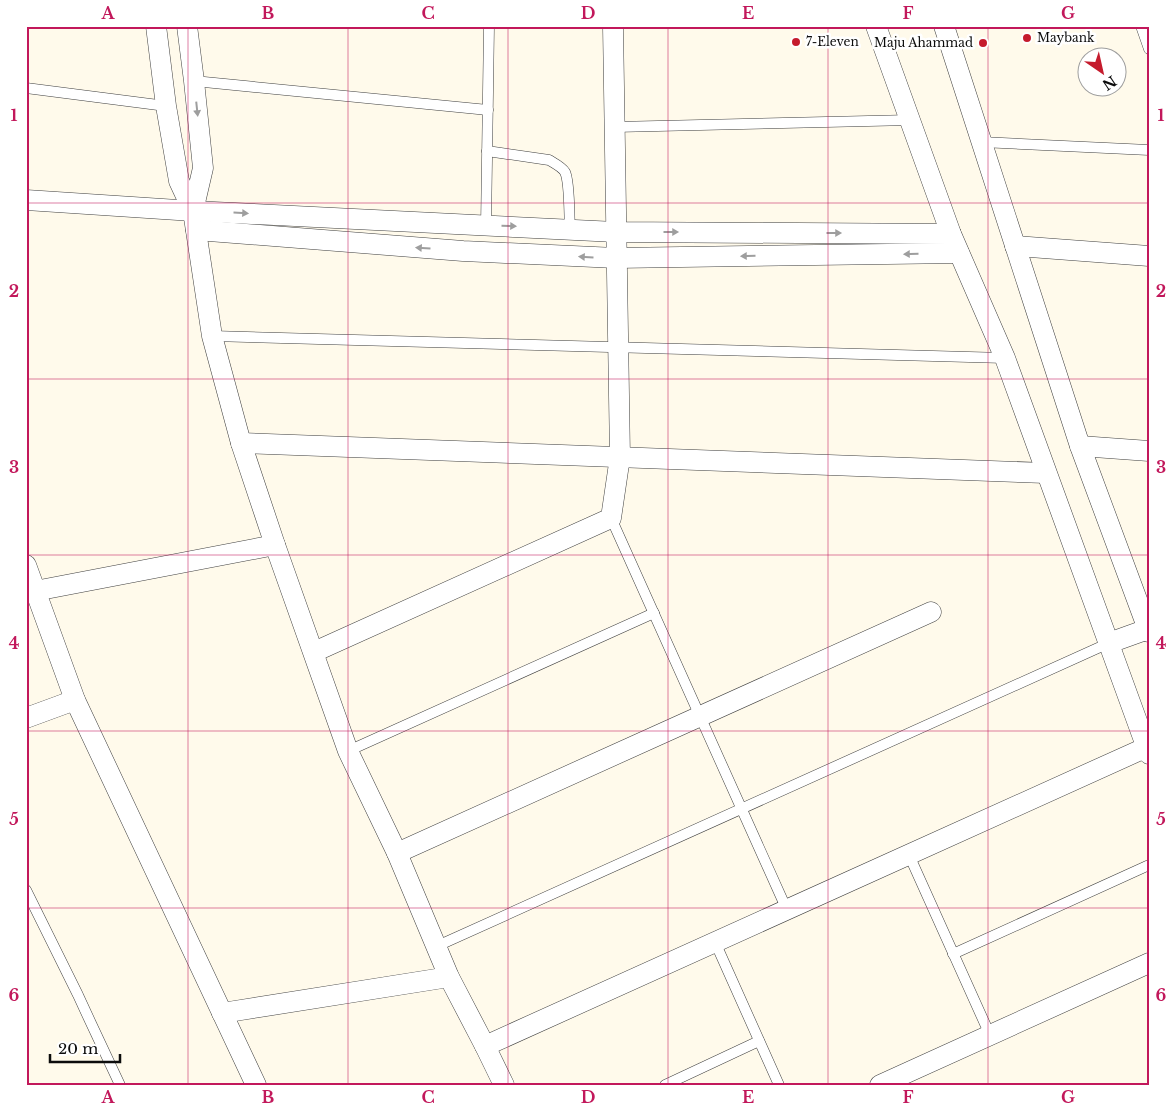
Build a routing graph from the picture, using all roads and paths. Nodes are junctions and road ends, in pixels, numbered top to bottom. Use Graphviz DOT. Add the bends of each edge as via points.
graph roads {
  1 [pos="156,26"];
  2 [pos="187,26"];
  3 [pos="489,26"];
  4 [pos="613,26"];
  5 [pos="876,26"];
  6 [pos="944,26"];
  7 [pos="1141,26"];
  8 [pos="1149,49"];
  9 [pos="194,82"];
  10 [pos="26,88"];
  11 [pos="166,106"];
  12 [pos="488,110"];
  13 [pos="911,120"];
  14 [pos="614,127"];
  15 [pos="981,142"];
  16 [pos="1149,150"];
  17 [pos="487,151"];
  18 [pos="26,200"];
  19 [pos="194,221"];
  20 [pos="486,226"];
  21 [pos="570,229"];
  22 [pos="616,232"];
  23 [pos="952,234"];
  24 [pos="1015,246"];
  25 [pos="959,253"];
  26 [pos="1149,256"];
  27 [pos="616,258"];
  28 [pos="212,336"];
  29 [pos="618,347"];
  30 [pos="1005,358"];
  31 [pos="241,443"];
  32 [pos="1080,446"];
  33 [pos="1149,451"];
  34 [pos="620,457"];
  35 [pos="1046,472"];
  36 [pos="612,518"];
  37 [pos="274,544"];
  38 [pos="26,565"];
  39 [pos="36,591"];
  40 [pos="931,612"];
  41 [pos="654,613"];
  42 [pos="1148,631"];
  43 [pos="1109,643"];
  44 [pos="314,652"];
  45 [pos="75,700"];
  46 [pos="700,716"];
  47 [pos="26,718"];
  48 [pos="348,751"];
  49 [pos="1148,751"];
  50 [pos="742,808"];
  51 [pos="396,853"];
  52 [pos="909,855"];
  53 [pos="1149,865"];
  54 [pos="26,890"];
  55 [pos="787,910"];
  56 [pos="715,942"];
  57 [pos="435,947"];
  58 [pos="953,954"];
  59 [pos="1149,963"];
  60 [pos="448,977"];
  61 [pos="222,1013"];
  62 [pos="990,1035"];
  63 [pos="759,1041"];
  64 [pos="485,1046"];
  65 [pos="916,1078"];
  66 [pos="120,1085"];
  67 [pos="256,1085"];
  68 [pos="504,1085"];
  69 [pos="665,1085"];
  70 [pos="779,1085"];
  71 [pos="880,1085"];
  1 -- 11 [label="street"];
  2 -- 9 [label="street"];
  3 -- 12 [label="lane"];
  4 -- 14 [label="street"];
  5 -- 13 [label="street"];
  6 -- 15 [label="street"];
  7 -- 8 [label="lane"];
  9 -- 12 [label="lane"];
  9 -- 19 [label="street, one-way" via="203,168"];
  10 -- 11 [label="lane"];
  11 -- 19 [label="street" via="179,181"];
  12 -- 17 [label="lane"];
  13 -- 14 [label="lane"];
  13 -- 23 [label="street"];
  14 -- 22 [label="street"];
  15 -- 16 [label="lane"];
  15 -- 24 [label="street"];
  17 -- 20 [label="lane"];
  17 -- 21 [label="lane" via="549,160 564,171"];
  18 -- 19 [label="street"];
  19 -- 20 [label="street, one-way"];
  27 -- 19 [label="street, one-way" via="462,251"];
  19 -- 28 [label="street"];
  20 -- 21 [label="street, one-way"];
  21 -- 22 [label="street"];
  22 -- 23 [label="street, one-way"];
  22 -- 27 [label="street"];
  23 -- 25 [label="street"];
  24 -- 26 [label="street"];
  24 -- 32 [label="street"];
  25 -- 27 [label="street, one-way"];
  25 -- 30 [label="street"];
  27 -- 29 [label="street"];
  28 -- 29 [label="lane"];
  28 -- 31 [label="street"];
  29 -- 30 [label="lane"];
  29 -- 34 [label="street"];
  30 -- 35 [label="street"];
  31 -- 34 [label="street"];
  31 -- 37 [label="street"];
  32 -- 33 [label="street"];
  32 -- 42 [label="street"];
  34 -- 35 [label="street"];
  34 -- 36 [label="street"];
  35 -- 43 [label="street"];
  36 -- 41 [label="lane"];
  36 -- 44 [label="street"];
  37 -- 39 [label="street"];
  37 -- 44 [label="street"];
  38 -- 39 [label="street"];
  39 -- 45 [label="street"];
  40 -- 46 [label="street"];
  41 -- 46 [label="lane"];
  41 -- 48 [label="lane"];
  42 -- 43 [label="street"];
  43 -- 49 [label="street"];
  43 -- 50 [label="lane"];
  44 -- 48 [label="street"];
  45 -- 47 [label="street"];
  45 -- 61 [label="street"];
  46 -- 50 [label="lane"];
  46 -- 51 [label="street"];
  48 -- 51 [label="street"];
  49 -- 52 [label="street"];
  50 -- 55 [label="lane"];
  50 -- 57 [label="lane"];
  51 -- 57 [label="street"];
  52 -- 55 [label="street"];
  52 -- 58 [label="lane"];
  53 -- 58 [label="lane"];
  54 -- 66 [label="lane"];
  55 -- 56 [label="street"];
  56 -- 63 [label="lane"];
  56 -- 64 [label="street"];
  57 -- 60 [label="street"];
  58 -- 62 [label="lane"];
  59 -- 62 [label="street"];
  60 -- 61 [label="street"];
  60 -- 64 [label="street"];
  61 -- 67 [label="street"];
  62 -- 65 [label="street"];
  63 -- 69 [label="lane"];
  63 -- 70 [label="lane"];
  64 -- 68 [label="street"];
  65 -- 71 [label="street"];
}
